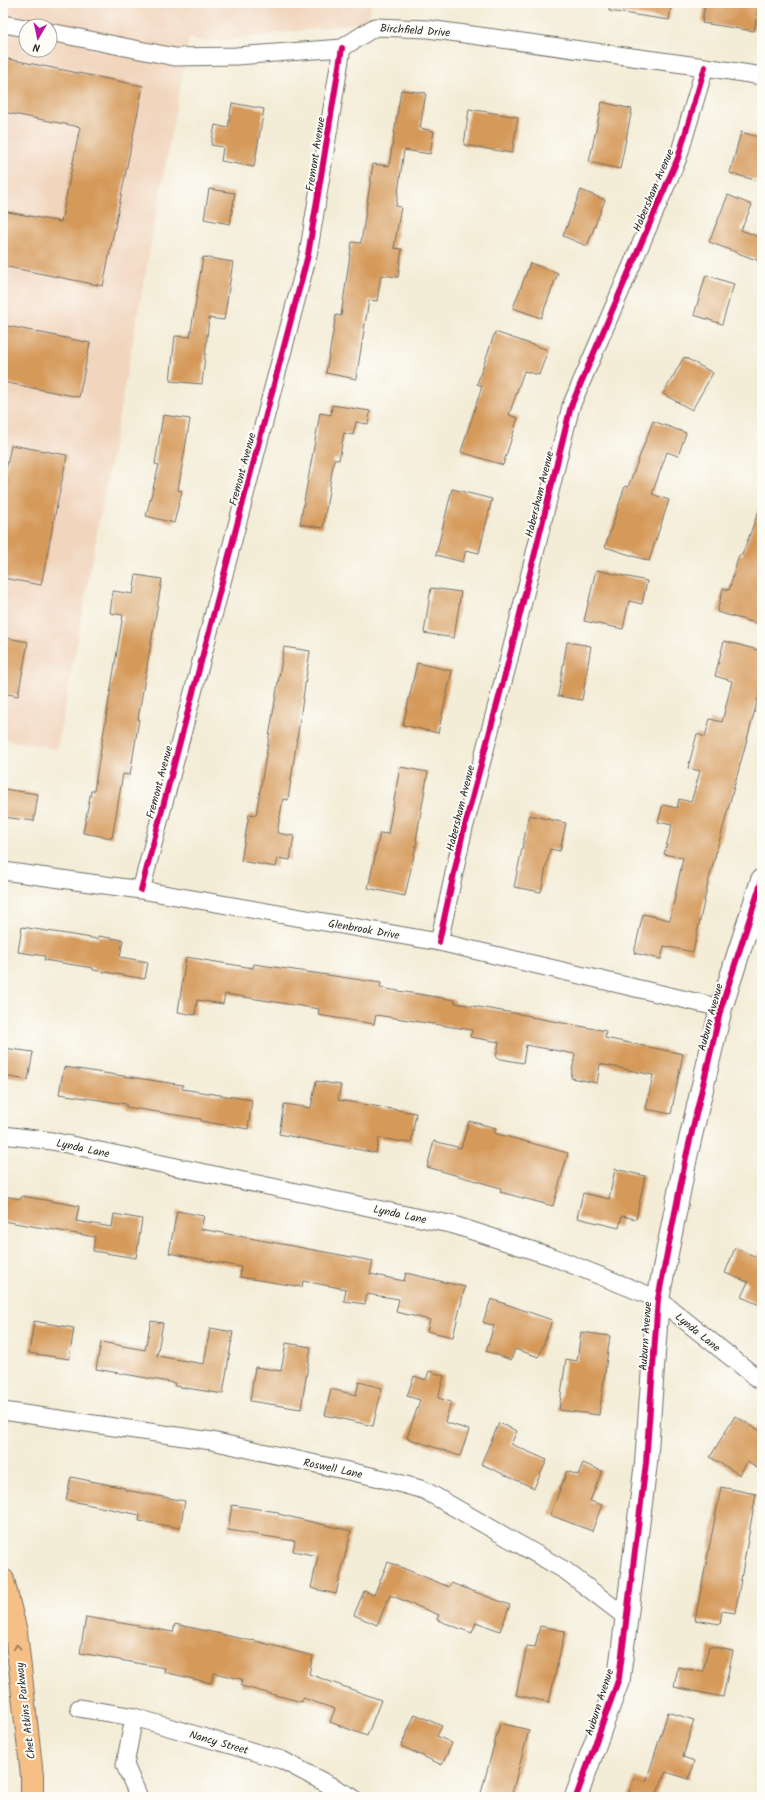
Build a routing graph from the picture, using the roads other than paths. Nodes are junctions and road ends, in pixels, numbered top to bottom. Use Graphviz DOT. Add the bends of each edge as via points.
graph roads {
  1 [pos="3,24"];
  2 [pos="18,27"];
  3 [pos="58,34"];
  4 [pos="342,48"];
  5 [pos="705,67"];
  6 [pos="762,76"];
  7 [pos="3,871"];
  8 [pos="762,880"];
  9 [pos="141,890"];
  10 [pos="439,942"];
  11 [pos="721,1008"];
  12 [pos="3,1135"];
  13 [pos="658,1299"];
  14 [pos="762,1382"];
  15 [pos="3,1411"];
  16 [pos="3,1580"];
  17 [pos="627,1618"];
  18 [pos="80,1708"];
  19 [pos="134,1717"];
  20 [pos="32,1797"];
  21 [pos="139,1797"];
  22 [pos="352,1797"];
  23 [pos="576,1797"];
  1 -- 2 [label="street"];
  3 -- 4 [label="street, Birchfield Drive" via="175,57 236,56"];
  4 -- 5 [label="street, Birchfield Drive" via="375,27 428,29"];
  4 -- 9 [label="street, Fremont Avenue" via="308,255"];
  5 -- 6 [label="street, Birchfield Drive"];
  5 -- 10 [label="street, Habersham Avenue" via="678,158 571,406 507,668 463,832"];
  7 -- 9 [label="street, Glenbrook Drive"];
  8 -- 11 [label="street, Auburn Avenue"];
  9 -- 10 [label="street, Glenbrook Drive"];
  10 -- 11 [label="street, Glenbrook Drive"];
  11 -- 13 [label="street, Auburn Avenue" via="686,1157"];
  12 -- 13 [label="street, Lynda Lane" via="52,1141 454,1225 554,1257"];
  13 -- 14 [label="street, Lynda Lane"];
  13 -- 17 [label="street, Auburn Avenue" via="646,1463"];
  15 -- 17 [label="street, Roswell Lane" via="212,1441 424,1490 566,1571"];
  20 -- 16 [label="highway, Chet Atkins Parkway, one-way" via="32,1776 16,1632"];
  17 -- 23 [label="street, Auburn Avenue" via="619,1678"];
  18 -- 19 [label="street, Nancy Street"];
  19 -- 21 [label="street" via="125,1765"];
  19 -- 22 [label="street, Nancy Street" via="282,1760"];
}
